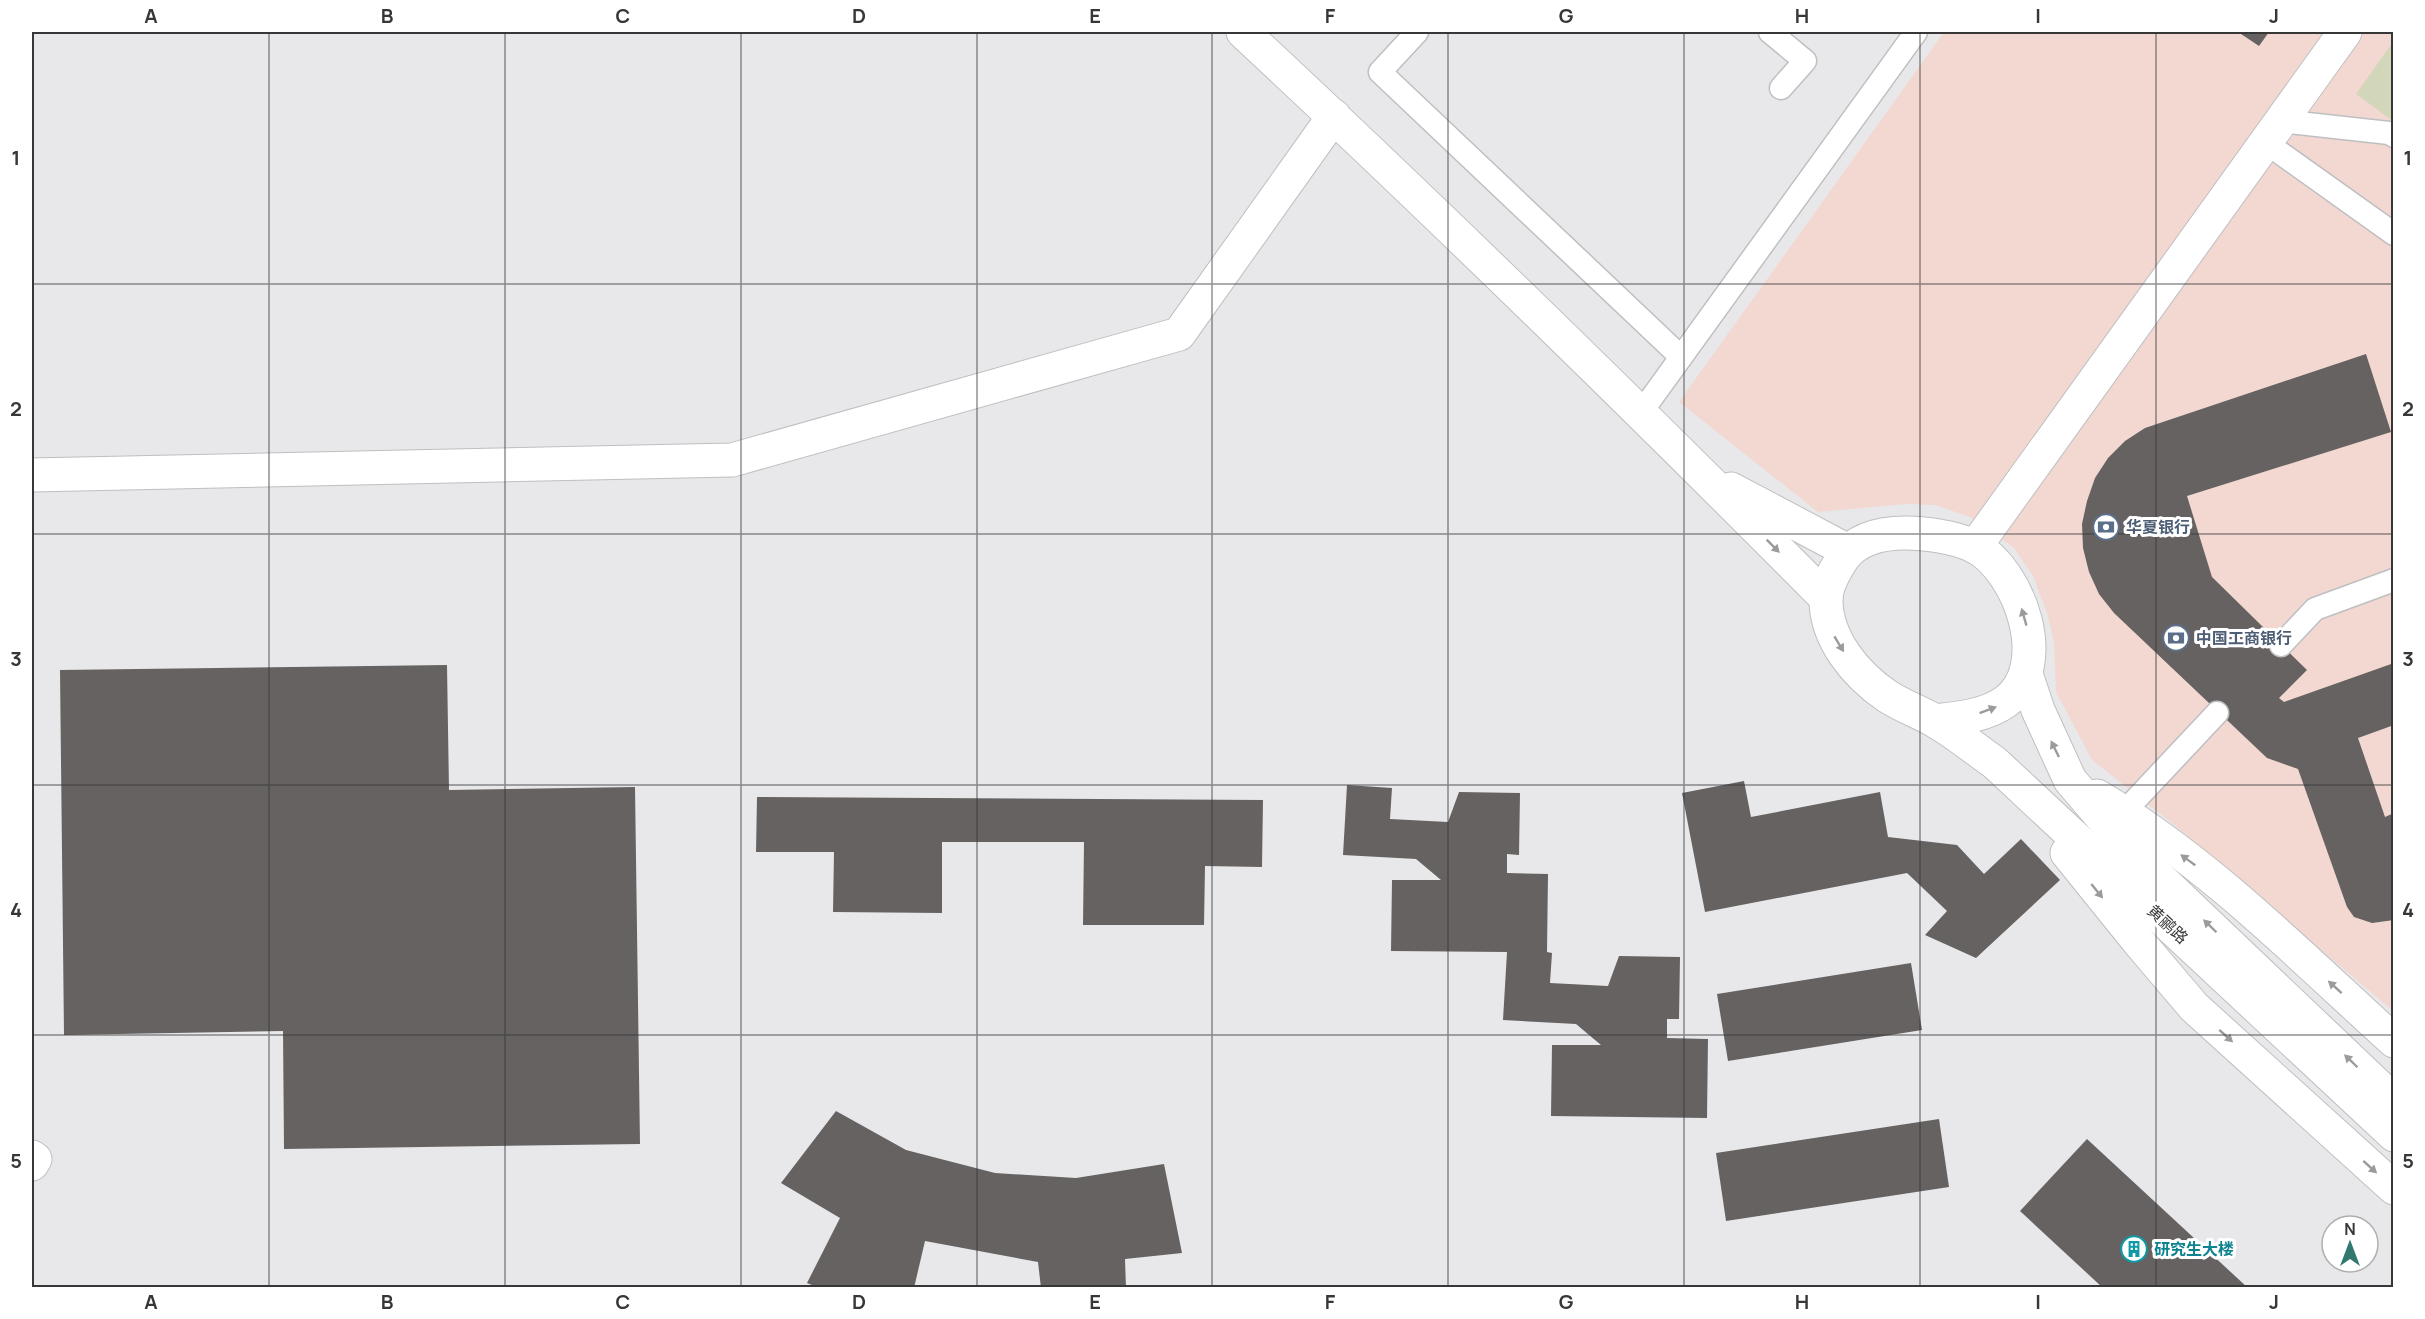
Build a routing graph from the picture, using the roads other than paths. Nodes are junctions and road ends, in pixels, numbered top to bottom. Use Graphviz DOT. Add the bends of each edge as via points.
graph roads {
  1 [pos="1243,32"];
  2 [pos="1417,32"];
  3 [pos="1770,32"];
  4 [pos="1916,32"];
  5 [pos="2346,32"];
  6 [pos="1781,88"];
  7 [pos="1334,116"];
  8 [pos="2273,132"];
  9 [pos="2394,136"];
  10 [pos="2394,234"];
  11 [pos="1682,357"];
  12 [pos="1640,414"];
  13 [pos="1702,474"];
  14 [pos="32,475"];
  15 [pos="1976,547"];
  16 [pos="1848,551"];
  17 [pos="2394,580"];
  18 [pos="1826,598"];
  19 [pos="2281,645"];
  20 [pos="2026,674"];
  21 [pos="2217,713"];
  22 [pos="1935,721"];
  23 [pos="1995,763"];
  24 [pos="2070,780"];
  25 [pos="2124,812"];
  26 [pos="2394,1041"];
  27 [pos="2394,1101"];
  28 [pos="2394,1135"];
  29 [pos="2394,1188"];
  1 -- 7 [label="street"];
  2 -- 11 [label="lane" via="1380,72"];
  3 -- 6 [label="lane" via="1805,62"];
  4 -- 11 [label="lane"];
  5 -- 8 [label="street"];
  7 -- 12 [label="street"];
  7 -- 14 [label="street" via="1179,334 732,460"];
  8 -- 9 [label="lane"];
  8 -- 10 [label="lane"];
  8 -- 15 [label="street"];
  11 -- 12 [label="lane"];
  12 -- 13 [label="street"];
  13 -- 16 [label="street"];
  13 -- 18 [label="street, one-way"];
  15 -- 16 [label="street" via="1956,539 1899,532 1869,539"];
  20 -- 15 [label="street, one-way" via="2026,617 2008,582"];
  16 -- 18 [label="street" via="1831,578"];
  17 -- 19 [label="lane" via="2315,609"];
  18 -- 22 [label="street, one-way" via="1834,635 1856,667 1887,695"];
  22 -- 20 [label="street, one-way" via="1995,707 2006,701"];
  24 -- 20 [label="street, 黄鹂路, one-way"];
  21 -- 25 [label="lane"];
  22 -- 23 [label="street, 黄鹂路"];
  23 -- 28 [label="street, 黄鹂路"];
  23 -- 29 [label="street, one-way" via="2194,1007"];
  24 -- 25 [label="street"];
  27 -- 24 [label="street, 黄鹂路, one-way" via="2128,848"];
  26 -- 25 [label="street, one-way" via="2227,888"];
}
